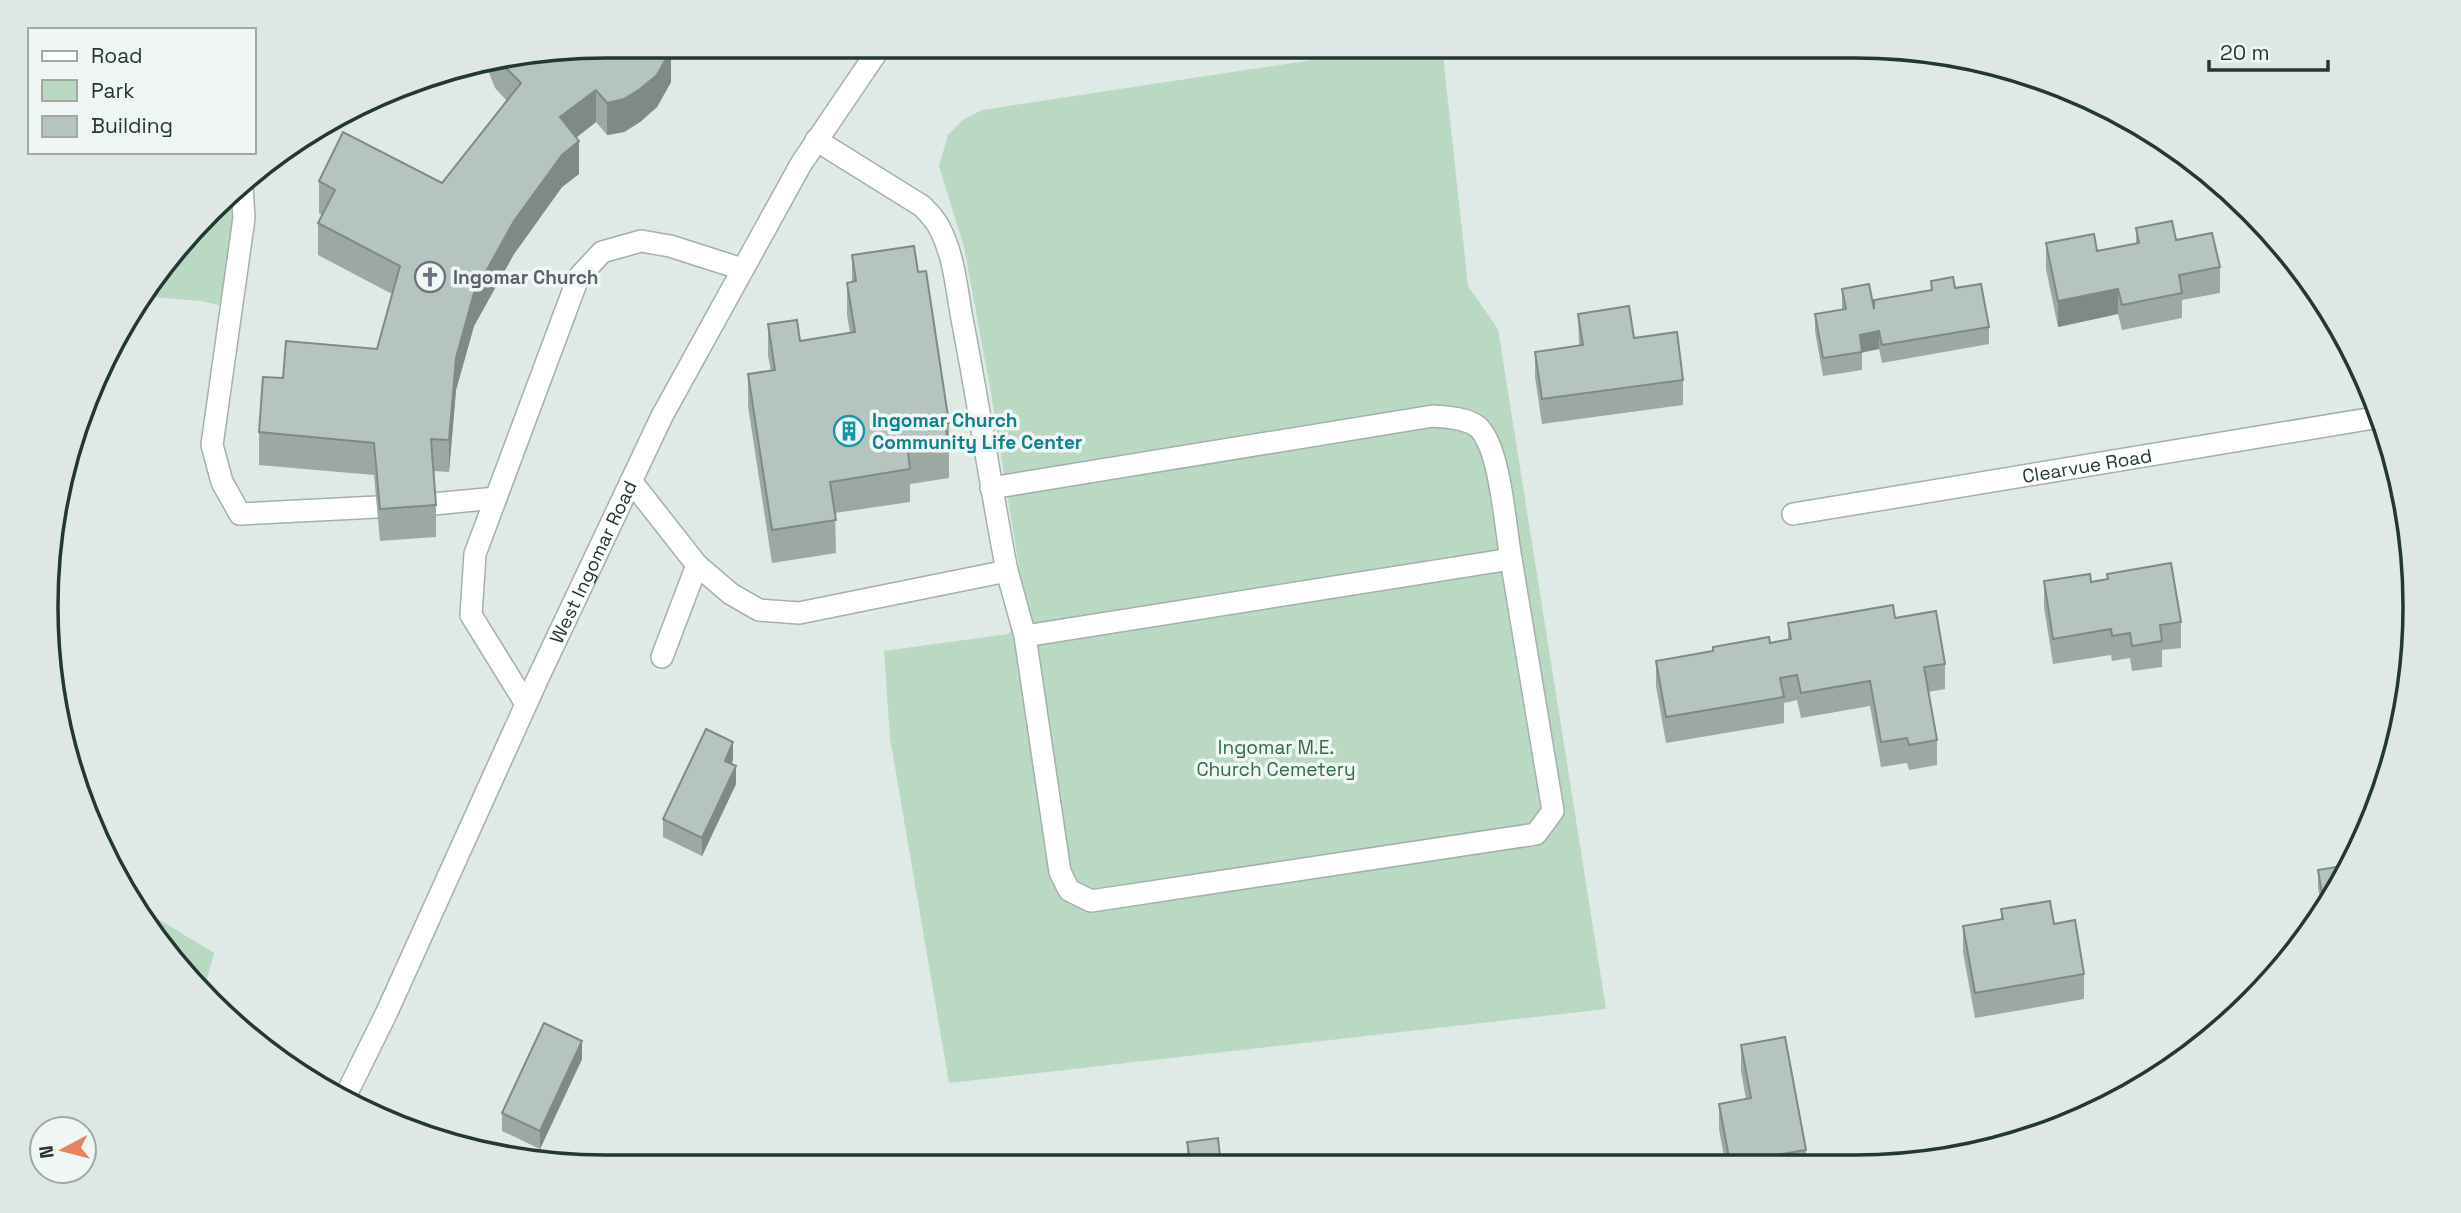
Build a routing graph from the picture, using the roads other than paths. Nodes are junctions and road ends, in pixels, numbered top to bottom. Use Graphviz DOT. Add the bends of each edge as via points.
graph roads {
  1 [pos="873,58"];
  2 [pos="816,140"];
  3 [pos="243,196"];
  4 [pos="742,269"];
  5 [pos="2369,418"];
  6 [pos="631,481"];
  7 [pos="990,488"];
  8 [pos="496,498"];
  9 [pos="433,504"];
  10 [pos="377,507"];
  11 [pos="1793,514"];
  12 [pos="1511,559"];
  13 [pos="697,565"];
  14 [pos="1007,571"];
  15 [pos="1025,636"];
  16 [pos="662,657"];
  17 [pos="526,704"];
  18 [pos="348,1091"];
  1 -- 2 [label="street, West Ingomar Road"];
  2 -- 4 [label="street, West Ingomar Road"];
  2 -- 7 [label="street" via="922,206 942,231 968,351"];
  3 -- 10 [label="street" via="244,218 212,445 222,482 240,514"];
  4 -- 6 [label="street, West Ingomar Road"];
  4 -- 8 [label="street" via="670,246 641,242 602,252 578,278"];
  5 -- 11 [label="street, Clearvue Road"];
  6 -- 13 [label="street"];
  6 -- 17 [label="street, West Ingomar Road"];
  7 -- 12 [label="street" via="1433,415 1457,418 1478,427 1493,449"];
  7 -- 14 [label="street"];
  8 -- 9 [label="street"];
  8 -- 17 [label="street" via="475,554 471,615"];
  12 -- 15 [label="street"];
  12 -- 15 [label="street" via="1553,811 1536,834 1091,901 1069,890 1060,872"];
  13 -- 14 [label="street" via="759,610 799,613"];
  13 -- 16 [label="street"];
  14 -- 15 [label="street"];
  17 -- 18 [label="street, West Ingomar Road"];
}
